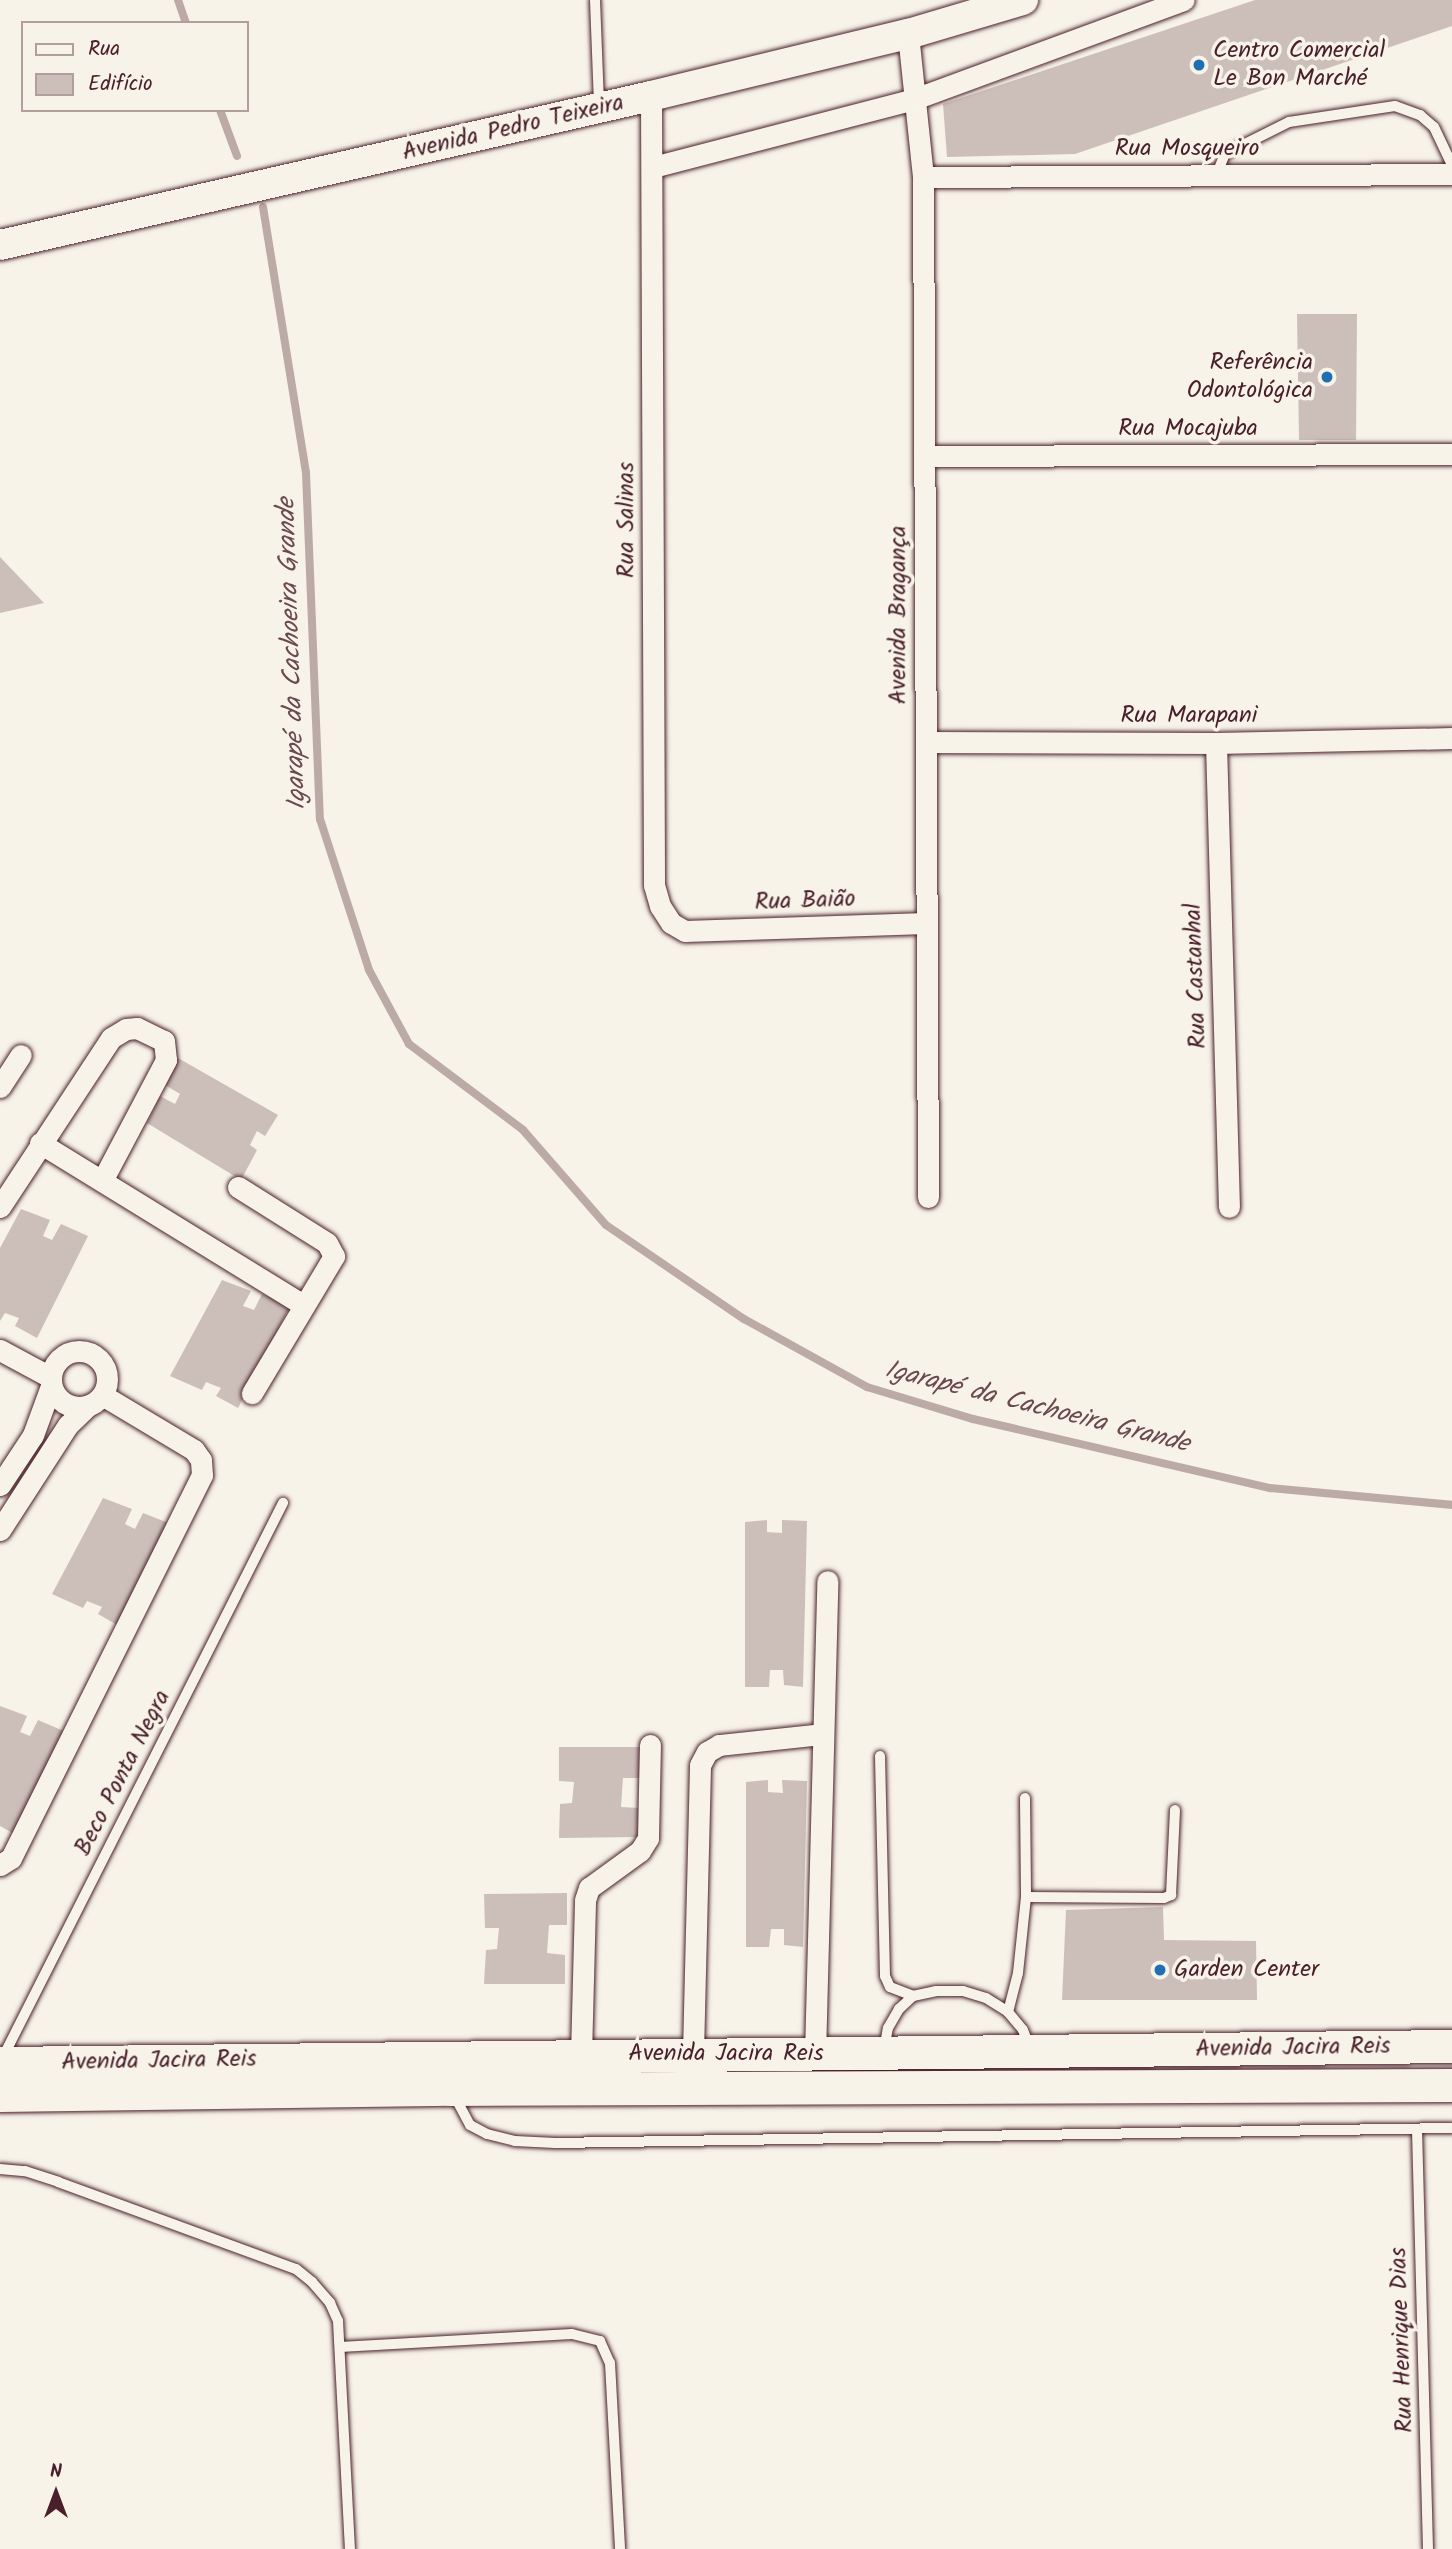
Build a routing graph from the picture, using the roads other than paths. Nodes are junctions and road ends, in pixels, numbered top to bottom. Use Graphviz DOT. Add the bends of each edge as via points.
graph roads {
  1 [pos="595,0"];
  2 [pos="1023,0"];
  3 [pos="1184,0"];
  4 [pos="908,34"];
  5 [pos="651,96"];
  6 [pos="917,98"];
  7 [pos="599,108"];
  8 [pos="1452,164"];
  9 [pos="653,167"];
  10 [pos="1452,174"];
  11 [pos="1216,176"];
  12 [pos="923,177"];
  13 [pos="0,246"];
  14 [pos="1452,454"];
  15 [pos="925,456"];
  16 [pos="1452,738"];
  17 [pos="926,742"];
  18 [pos="1216,743"];
  19 [pos="926,923"];
  20 [pos="685,931"];
  21 [pos="21,1055"];
  22 [pos="0,1087"];
  23 [pos="40,1143"];
  24 [pos="102,1181"];
  25 [pos="238,1187"];
  26 [pos="928,1197"];
  27 [pos="0,1207"];
  28 [pos="1229,1207"];
  29 [pos="303,1305"];
  30 [pos="0,1350"];
  31 [pos="50,1382"];
  32 [pos="252,1393"];
  33 [pos="95,1401"];
  34 [pos="0,1485"];
  35 [pos="283,1503"];
  36 [pos="0,1530"];
  37 [pos="827,1581"];
  38 [pos="822,1734"];
  39 [pos="650,1745"];
  40 [pos="880,1756"];
  41 [pos="1025,1798"];
  42 [pos="1175,1810"];
  43 [pos="0,1865"];
  44 [pos="1026,1897"];
  45 [pos="914,1996"];
  46 [pos="1008,2012"];
  47 [pos="1452,2046"];
  48 [pos="1032,2052"];
  49 [pos="693,2053"];
  50 [pos="815,2054"];
  51 [pos="883,2054"];
  52 [pos="582,2055"];
  53 [pos="0,2063"];
  54 [pos="1452,2085"];
  55 [pos="451,2089"];
  56 [pos="0,2095"];
  57 [pos="1452,2128"];
  58 [pos="1417,2129"];
  59 [pos="0,2169"];
  60 [pos="341,2347"];
  61 [pos="350,2549"];
  62 [pos="620,2549"];
  63 [pos="1429,2549"];
  1 -- 7 [label="lane"];
  2 -- 4 [label="street, Avenida Pedro Teixeira"];
  3 -- 6 [label="street"];
  4 -- 5 [label="street, Avenida Pedro Teixeira"];
  4 -- 6 [label="street, Avenida Bragança"];
  5 -- 7 [label="street, Avenida Pedro Teixeira"];
  5 -- 9 [label="street, Rua Salinas"];
  6 -- 9 [label="street"];
  6 -- 12 [label="street, Avenida Bragança"];
  7 -- 13 [label="street, Avenida Pedro Teixeira"];
  8 -- 11 [label="lane" via="1434,127 1420,115 1395,106 1289,122 1225,154"];
  9 -- 20 [label="street, Rua Salinas" via="654,884 671,923"];
  10 -- 11 [label="street, Rua Mosqueiro"];
  11 -- 12 [label="street, Rua Mosqueiro"];
  12 -- 15 [label="street, Avenida Bragança"];
  14 -- 15 [label="street, Rua Mocajuba"];
  15 -- 17 [label="street, Avenida Bragança"];
  16 -- 18 [label="street, Rua Marapani"];
  17 -- 18 [label="street, Rua Marapani"];
  17 -- 19 [label="street, Avenida Bragança"];
  18 -- 28 [label="street, Rua Castanhal"];
  19 -- 20 [label="street, Rua Baião"];
  19 -- 26 [label="street, Avenida Bragança"];
  21 -- 22 [label="street"];
  23 -- 24 [label="street"];
  23 -- 24 [label="street" via="111,1038 136,1028 164,1041 166,1060"];
  23 -- 27 [label="street"];
  24 -- 29 [label="street"];
  25 -- 29 [label="street" via="333,1250"];
  29 -- 32 [label="street"];
  30 -- 31 [label="street"];
  31 -- 33 [label="street" via="61,1402 69,1406"];
  31 -- 33 [label="street" via="52,1368 65,1354 84,1351 100,1360 107,1377"];
  31 -- 34 [label="street" via="33,1435"];
  33 -- 36 [label="street" via="68,1425"];
  33 -- 43 [label="street" via="194,1450 201,1460 202,1475 11,1858"];
  35 -- 53 [label="lane, Beco Ponta Negra"];
  37 -- 38 [label="street"];
  38 -- 49 [label="street" via="719,1745 706,1752 700,1765"];
  38 -- 50 [label="street"];
  39 -- 52 [label="street" via="648,1838 640,1851 589,1888 585,1900"];
  40 -- 45 [label="lane" via="886,1976 890,1987"];
  41 -- 44 [label="lane"];
  42 -- 44 [label="lane" via="1171,1895"];
  44 -- 46 [label="lane" via="1018,1973"];
  45 -- 46 [label="lane" via="963,1992 986,1998"];
  45 -- 51 [label="lane" via="894,2018"];
  46 -- 48 [label="lane" via="1023,2030"];
  47 -- 48 [label="main road, Avenida Jacira Reis"];
  48 -- 51 [label="main road, Avenida Jacira Reis"];
  49 -- 50 [label="main road, Avenida Jacira Reis"];
  49 -- 52 [label="main road, Avenida Jacira Reis"];
  50 -- 51 [label="main road, Avenida Jacira Reis"];
  52 -- 53 [label="main road, Avenida Jacira Reis"];
  54 -- 55 [label="main road, Avenida Jacira Reis"];
  55 -- 56 [label="main road, Avenida Jacira Reis"];
  55 -- 58 [label="lane" via="470,2125 515,2141"];
  57 -- 58 [label="lane"];
  58 -- 63 [label="lane, Rua Henrique Dias"];
  59 -- 60 [label="lane" via="25,2171 58,2182 296,2269 330,2303"];
  60 -- 61 [label="lane"];
  60 -- 62 [label="lane" via="572,2334 600,2341 610,2363"];
}
